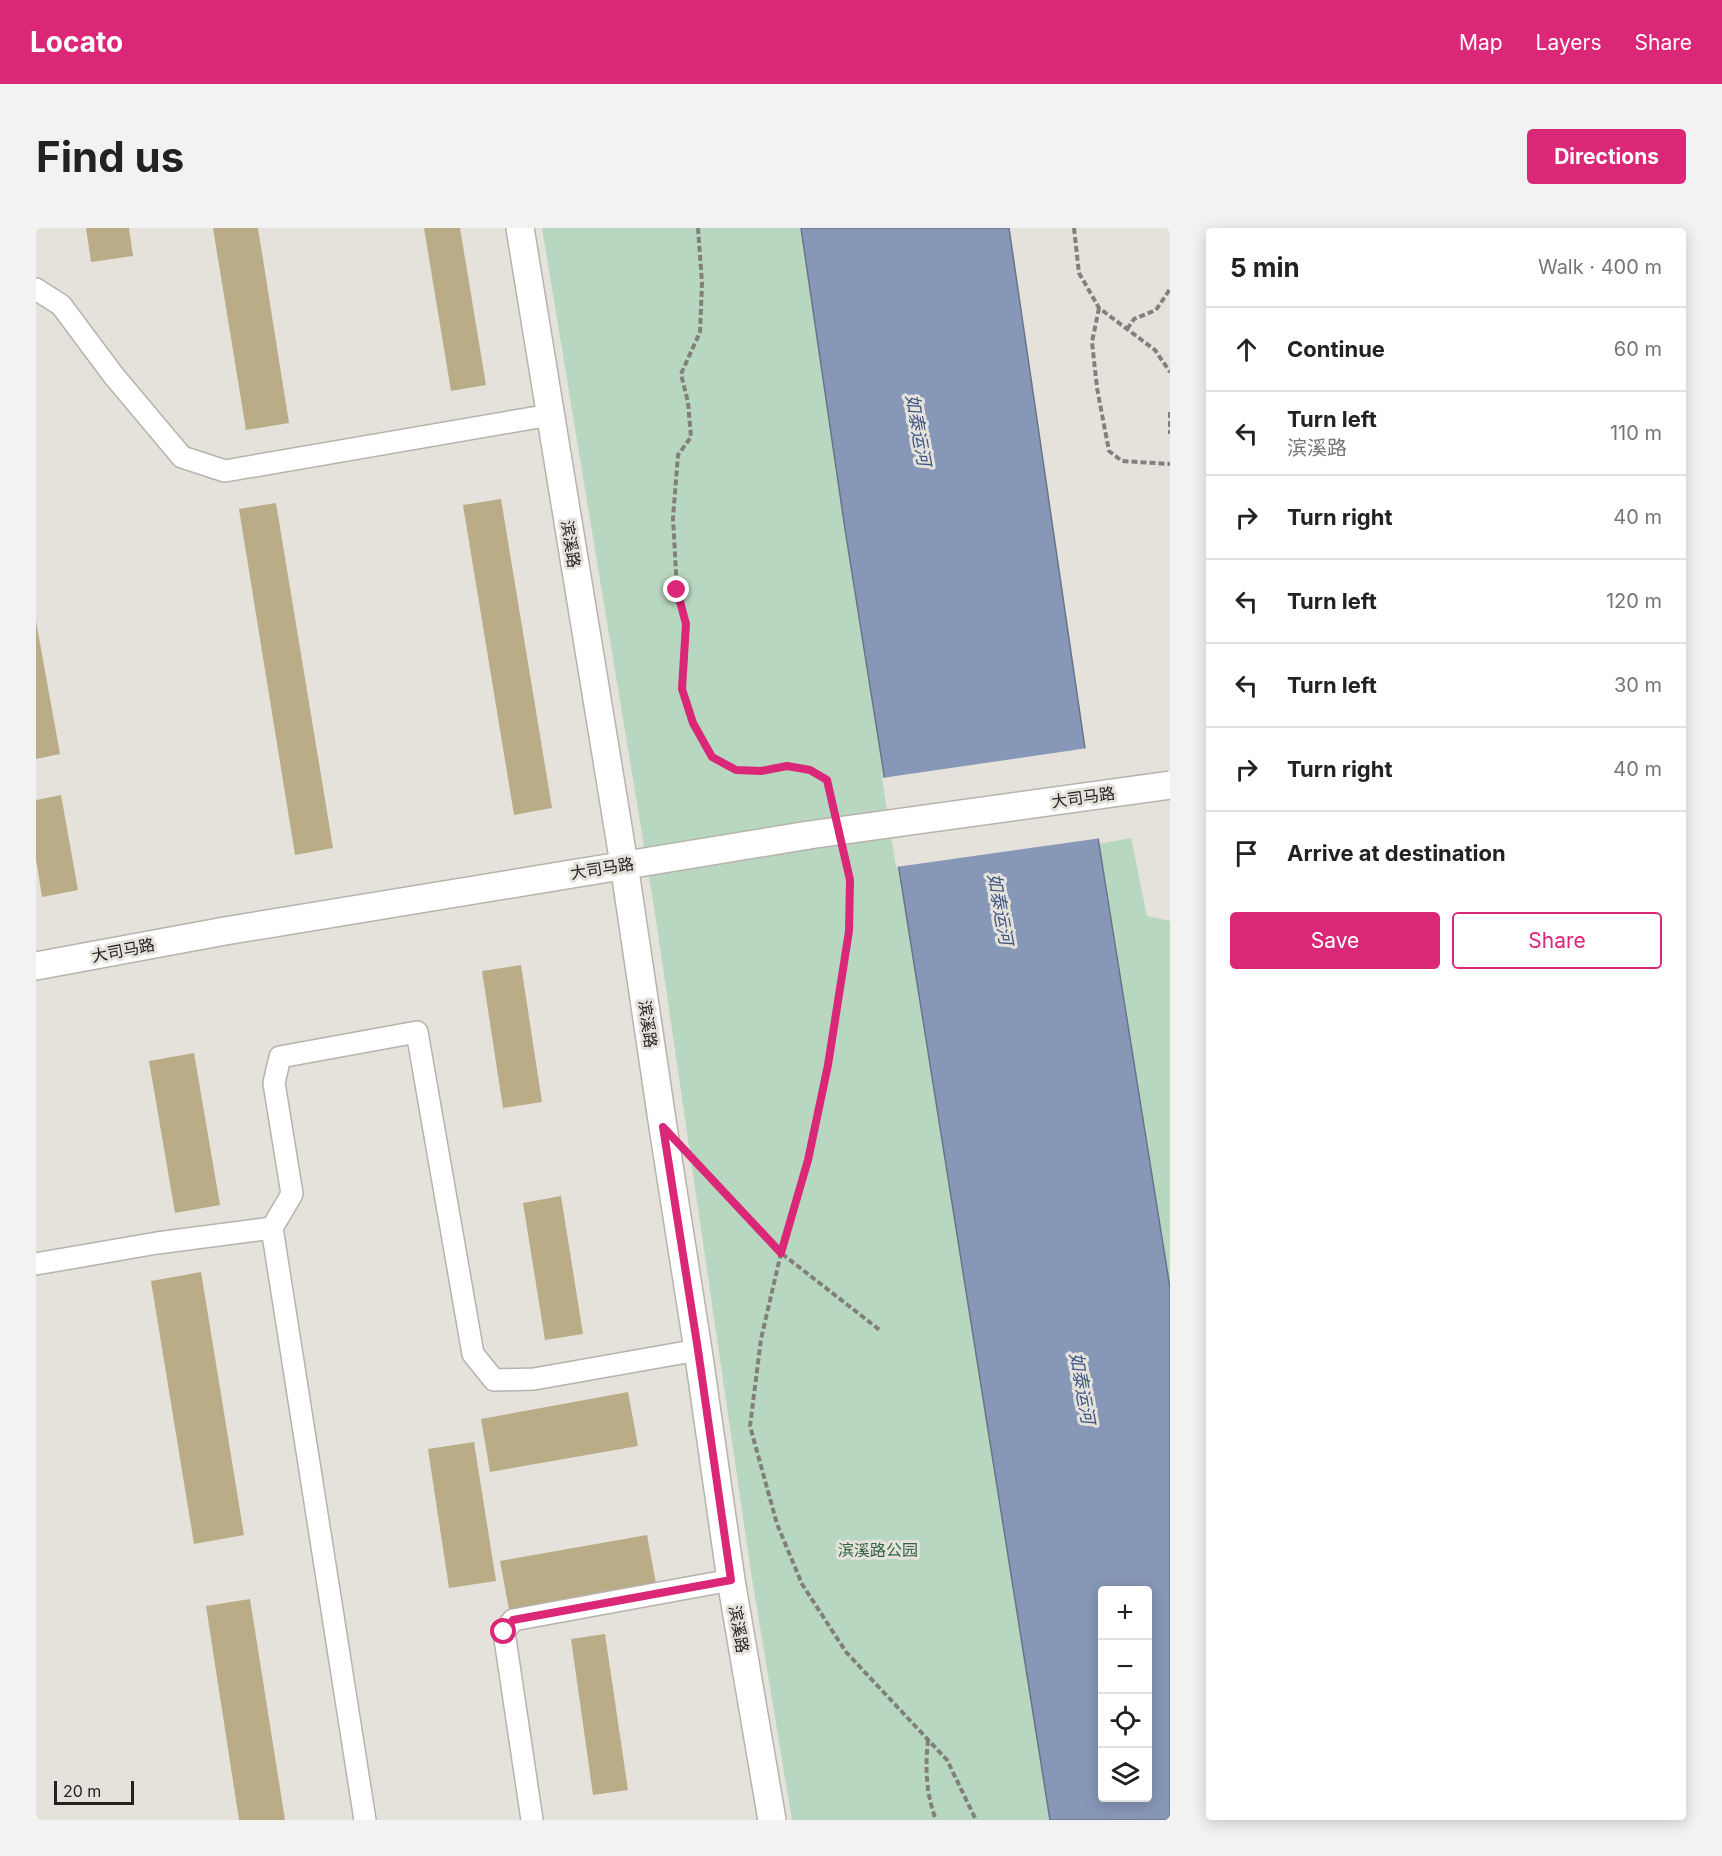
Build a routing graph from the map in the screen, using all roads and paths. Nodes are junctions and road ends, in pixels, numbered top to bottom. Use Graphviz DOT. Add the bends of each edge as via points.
graph roads {
  1 [pos="520,228"];
  2 [pos="698,228"];
  3 [pos="1074,228"];
  4 [pos="1170,289"];
  5 [pos="36,290"];
  6 [pos="1099,308"];
  7 [pos="1127,328"];
  8 [pos="1170,372"];
  9 [pos="1170,412"];
  10 [pos="550,414"];
  11 [pos="1170,434"];
  12 [pos="1170,464"];
  13 [pos="1170,785"];
  14 [pos="834,813"];
  15 [pos="842,846"];
  16 [pos="624,864"];
  17 [pos="36,966"];
  18 [pos="694,1160"];
  19 [pos="272,1228"];
  20 [pos="781,1253"];
  21 [pos="36,1264"];
  22 [pos="881,1331"];
  23 [pos="698,1350"];
  24 [pos="731,1580"];
  25 [pos="928,1740"];
  26 [pos="365,1820"];
  27 [pos="532,1820"];
  28 [pos="772,1820"];
  29 [pos="936,1820"];
  30 [pos="976,1820"];
  1 -- 10 [label="street, 滨溪路"];
  2 -- 14 [label="path" via="700,332 681,374 691,437 678,455 673,518 677,590 686,624 682,689 693,723 712,757 736,770 787,766 810,770 827,780"];
  3 -- 6 [label="path" via="1079,273"];
  4 -- 7 [label="path" via="1156,310 1134,319"];
  5 -- 10 [label="street" via="61,305 182,457 225,471"];
  6 -- 7 [label="path"];
  6 -- 12 [label="path" via="1092,342 1109,451 1122,461"];
  7 -- 8 [label="path" via="1155,350"];
  9 -- 11 [label="path"];
  10 -- 16 [label="street, 滨溪路"];
  13 -- 16 [label="street, 大司马路, bridge"];
  15 -- 20 [label="path" via="850,880 849,931 808,1160"];
  16 -- 17 [label="street, 大司马路"];
  16 -- 23 [label="street, 滨溪路"];
  18 -- 20 [label="path"];
  19 -- 21 [label="street"];
  19 -- 23 [label="street" via="292,1194 274,1083 280,1057 417,1032 473,1354 494,1380 534,1379"];
  19 -- 26 [label="street"];
  20 -- 22 [label="path"];
  20 -- 25 [label="path" via="760,1339 750,1426 777,1524 802,1584 846,1652"];
  23 -- 24 [label="street, 滨溪路"];
  24 -- 27 [label="street" via="513,1620 504,1632"];
  24 -- 28 [label="street, 滨溪路"];
  25 -- 29 [label="path" via="925,1767"];
  25 -- 30 [label="path" via="947,1760"];
}
